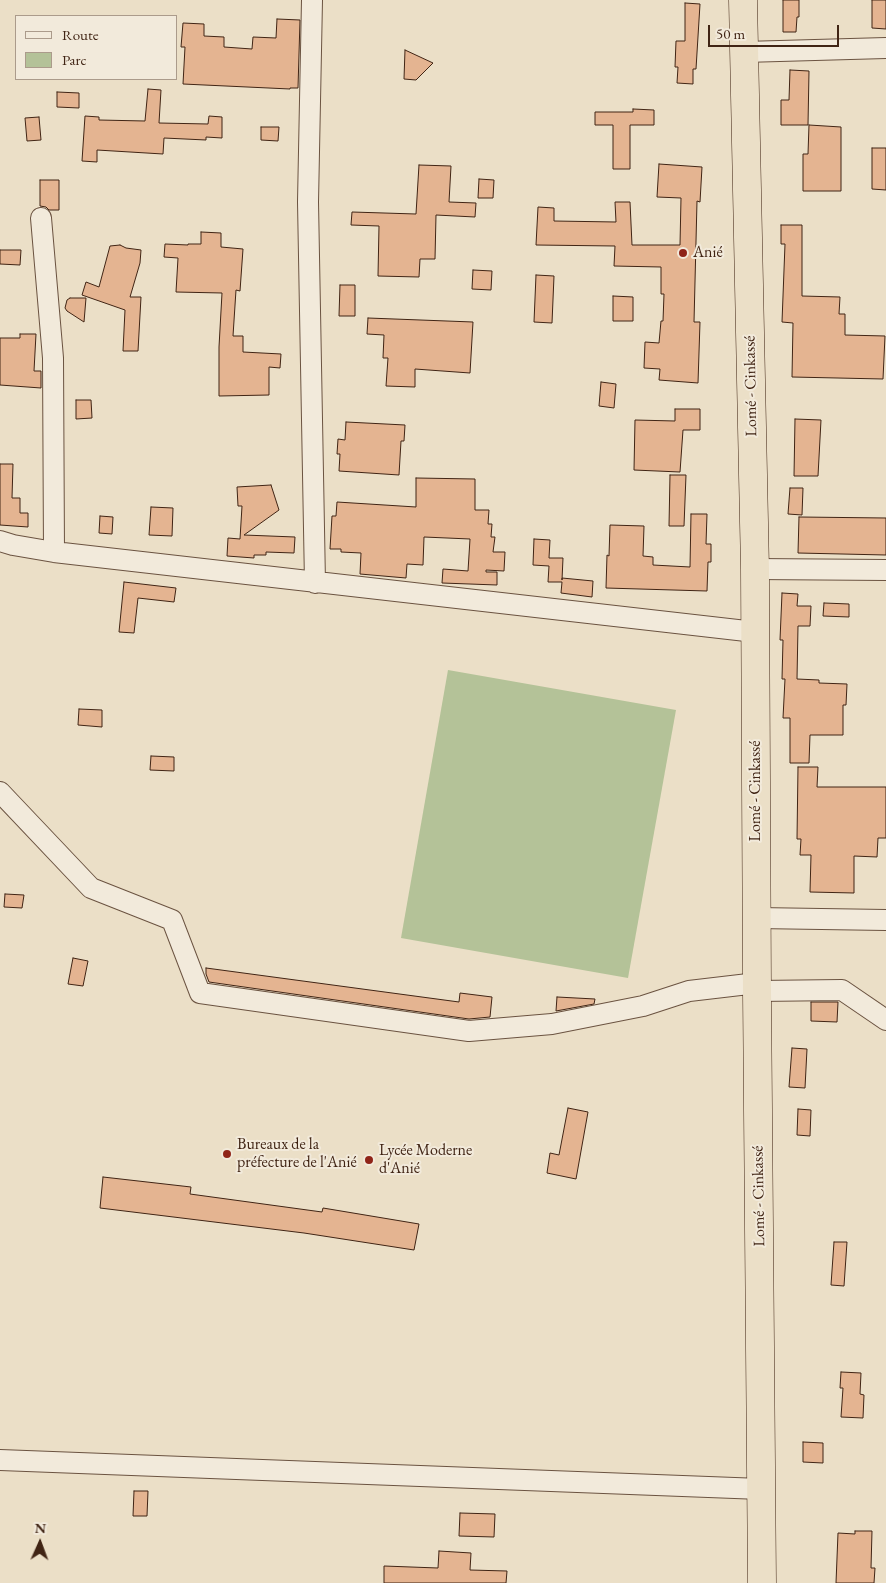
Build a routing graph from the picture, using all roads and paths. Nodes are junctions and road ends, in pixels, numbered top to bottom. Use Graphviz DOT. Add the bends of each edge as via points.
graph roads {
  1 [pos="312,0"];
  2 [pos="743,0"];
  3 [pos="886,48"];
  4 [pos="744,52"];
  5 [pos="41,218"];
  6 [pos="0,540"];
  7 [pos="54,552"];
  8 [pos="755,569"];
  9 [pos="886,570"];
  10 [pos="315,583"];
  11 [pos="755,632"];
  12 [pos="0,792"];
  13 [pos="756,918"];
  14 [pos="886,920"];
  15 [pos="757,987"];
  16 [pos="886,1020"];
  17 [pos="0,1460"];
  18 [pos="761,1489"];
  19 [pos="762,1583"];
  1 -- 10 [label="street" via="308,202"];
  2 -- 4 [label="highway, Lomé - Cinkassé"];
  3 -- 4 [label="street"];
  4 -- 8 [label="highway, Lomé - Cinkassé"];
  5 -- 7 [label="street" via="53,358"];
  6 -- 7 [label="street"];
  7 -- 10 [label="street"];
  8 -- 9 [label="street"];
  8 -- 11 [label="highway, Lomé - Cinkassé"];
  10 -- 11 [label="street"];
  11 -- 13 [label="highway, Lomé - Cinkassé"];
  12 -- 15 [label="street" via="91,888 172,920 200,992 469,1031 552,1024 643,1006 689,991"];
  13 -- 14 [label="street"];
  13 -- 15 [label="highway, Lomé - Cinkassé"];
  15 -- 16 [label="street" via="842,990"];
  15 -- 18 [label="highway, Lomé - Cinkassé"];
  17 -- 18 [label="street"];
  18 -- 19 [label="highway, Lomé - Cinkassé"];
}
